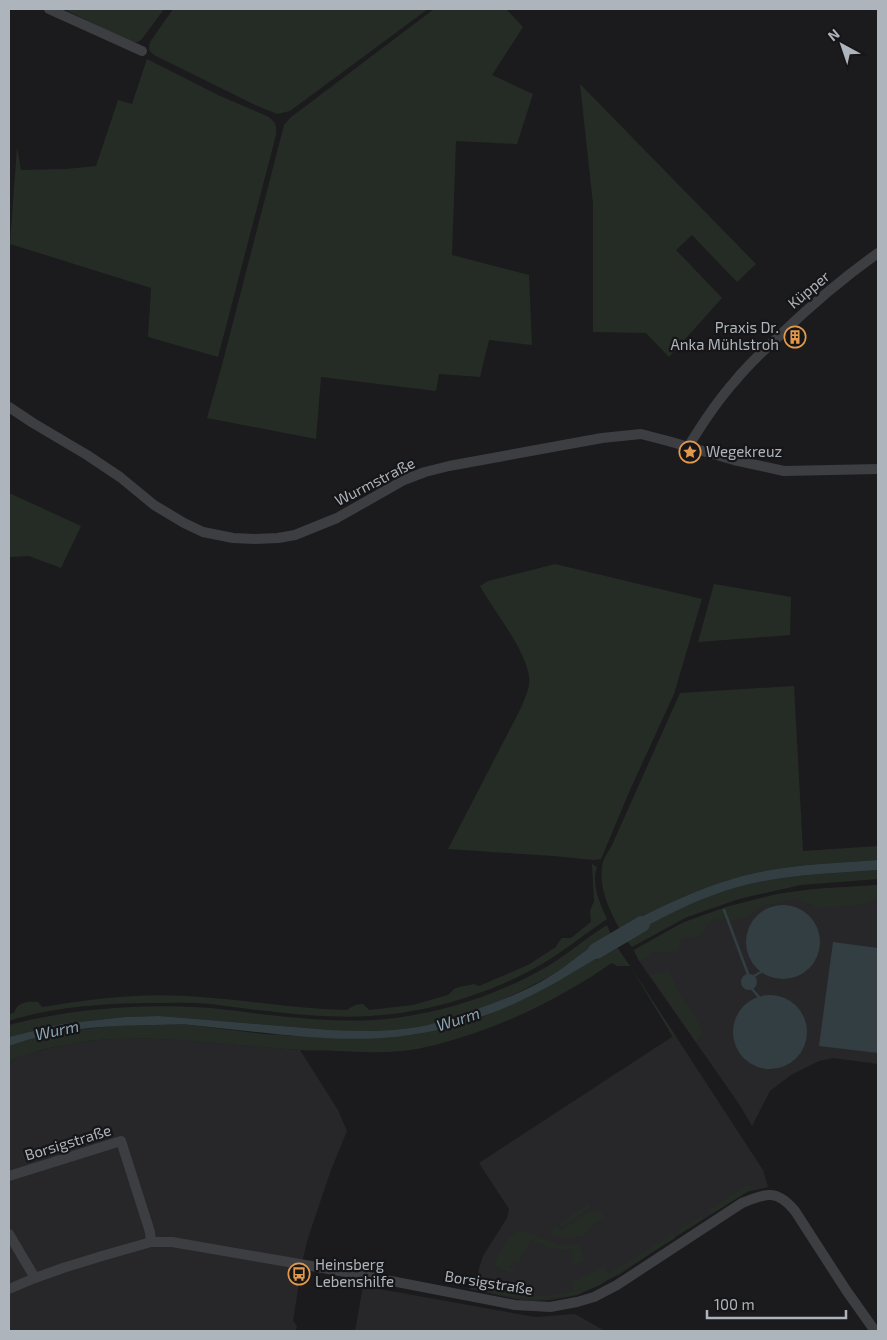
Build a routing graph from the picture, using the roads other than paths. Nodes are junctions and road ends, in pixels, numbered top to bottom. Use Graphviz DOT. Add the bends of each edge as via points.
graph roads {
  1 [pos="49,9"];
  2 [pos="142,52"];
  3 [pos="878,253"];
  4 [pos="9,407"];
  5 [pos="688,446"];
  6 [pos="878,469"];
  7 [pos="9,1176"];
  8 [pos="9,1234"];
  9 [pos="151,1242"];
  10 [pos="35,1278"];
  11 [pos="9,1289"];
  12 [pos="875,1331"];
  1 -- 2 [label="street"];
  3 -- 5 [label="street, Küpper" via="805,311 734,381"];
  4 -- 5 [label="street, Wurmstraße" via="87,455 184,523 203,532 233,538 278,538 295,534 337,518 404,480 449,466 641,434"];
  5 -- 6 [label="street, Wurmstraße" via="784,471"];
  7 -- 9 [label="street, Borsigstraße" via="121,1141"];
  8 -- 10 [label="street"];
  9 -- 10 [label="street, Borsigstraße"];
  9 -- 12 [label="street, Borsigstraße" via="193,1245 515,1305 550,1307 594,1297 742,1203 772,1194 787,1201 795,1211"];
  10 -- 11 [label="street, Borsigstraße"];
}
